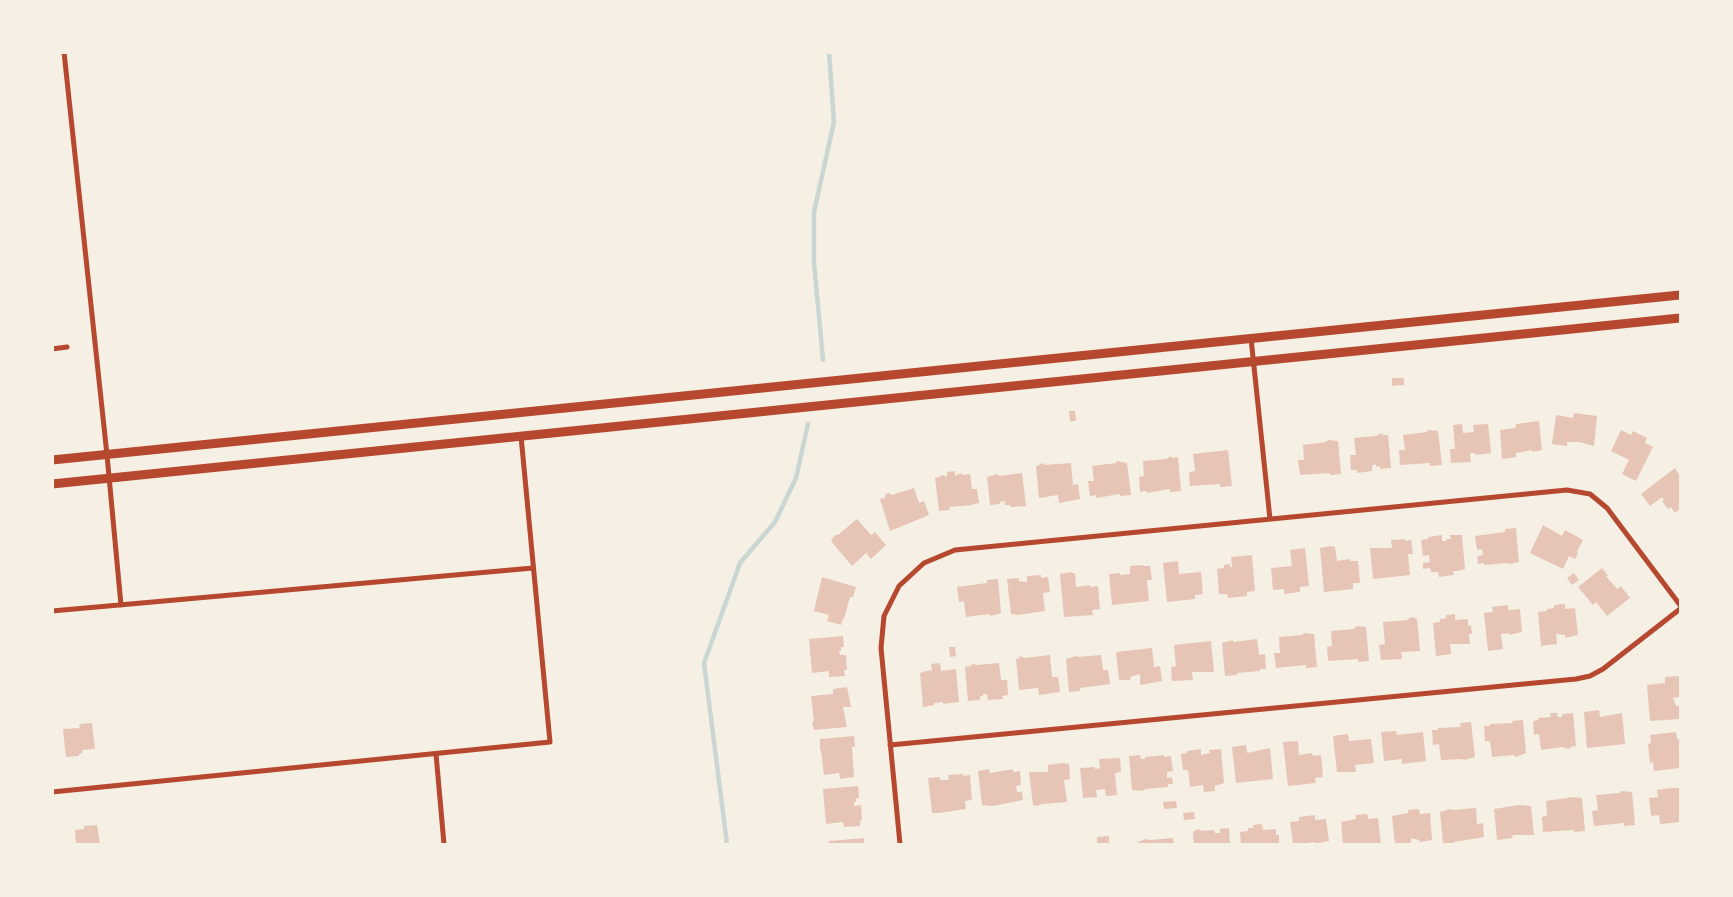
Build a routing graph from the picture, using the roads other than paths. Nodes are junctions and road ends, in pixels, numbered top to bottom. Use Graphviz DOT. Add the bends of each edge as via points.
graph roads {
  1 [pos="64,52"];
  2 [pos="1680,295"];
  3 [pos="1680,318"];
  4 [pos="1250,338"];
  5 [pos="67,347"];
  6 [pos="52,348"];
  7 [pos="1253,361"];
  8 [pos="521,436"];
  9 [pos="106,455"];
  10 [pos="52,460"];
  11 [pos="109,478"];
  12 [pos="52,484"];
  13 [pos="1270,519"];
  14 [pos="533,568"];
  15 [pos="121,605"];
  16 [pos="1680,607"];
  17 [pos="52,611"];
  18 [pos="890,746"];
  19 [pos="436,754"];
  20 [pos="52,792"];
  21 [pos="444,844"];
  22 [pos="900,844"];
  1 -- 9 [label="street"];
  2 -- 4 [label="main road"];
  3 -- 7 [label="main road"];
  4 -- 7 [label="street"];
  4 -- 9 [label="main road"];
  5 -- 6 [label="street"];
  7 -- 8 [label="main road"];
  7 -- 13 [label="street"];
  8 -- 11 [label="main road"];
  8 -- 14 [label="street"];
  9 -- 10 [label="main road"];
  9 -- 11 [label="street"];
  11 -- 12 [label="main road"];
  11 -- 15 [label="street"];
  13 -- 16 [label="street" via="1557,490 1590,494 1607,508"];
  13 -- 18 [label="street" via="955,550 924,564 899,586 884,616 881,648"];
  14 -- 15 [label="street"];
  14 -- 19 [label="street" via="550,742"];
  15 -- 17 [label="street"];
  16 -- 18 [label="street" via="1603,669 1576,679"];
  18 -- 22 [label="street"];
  19 -- 20 [label="street"];
  19 -- 21 [label="street"];
}
